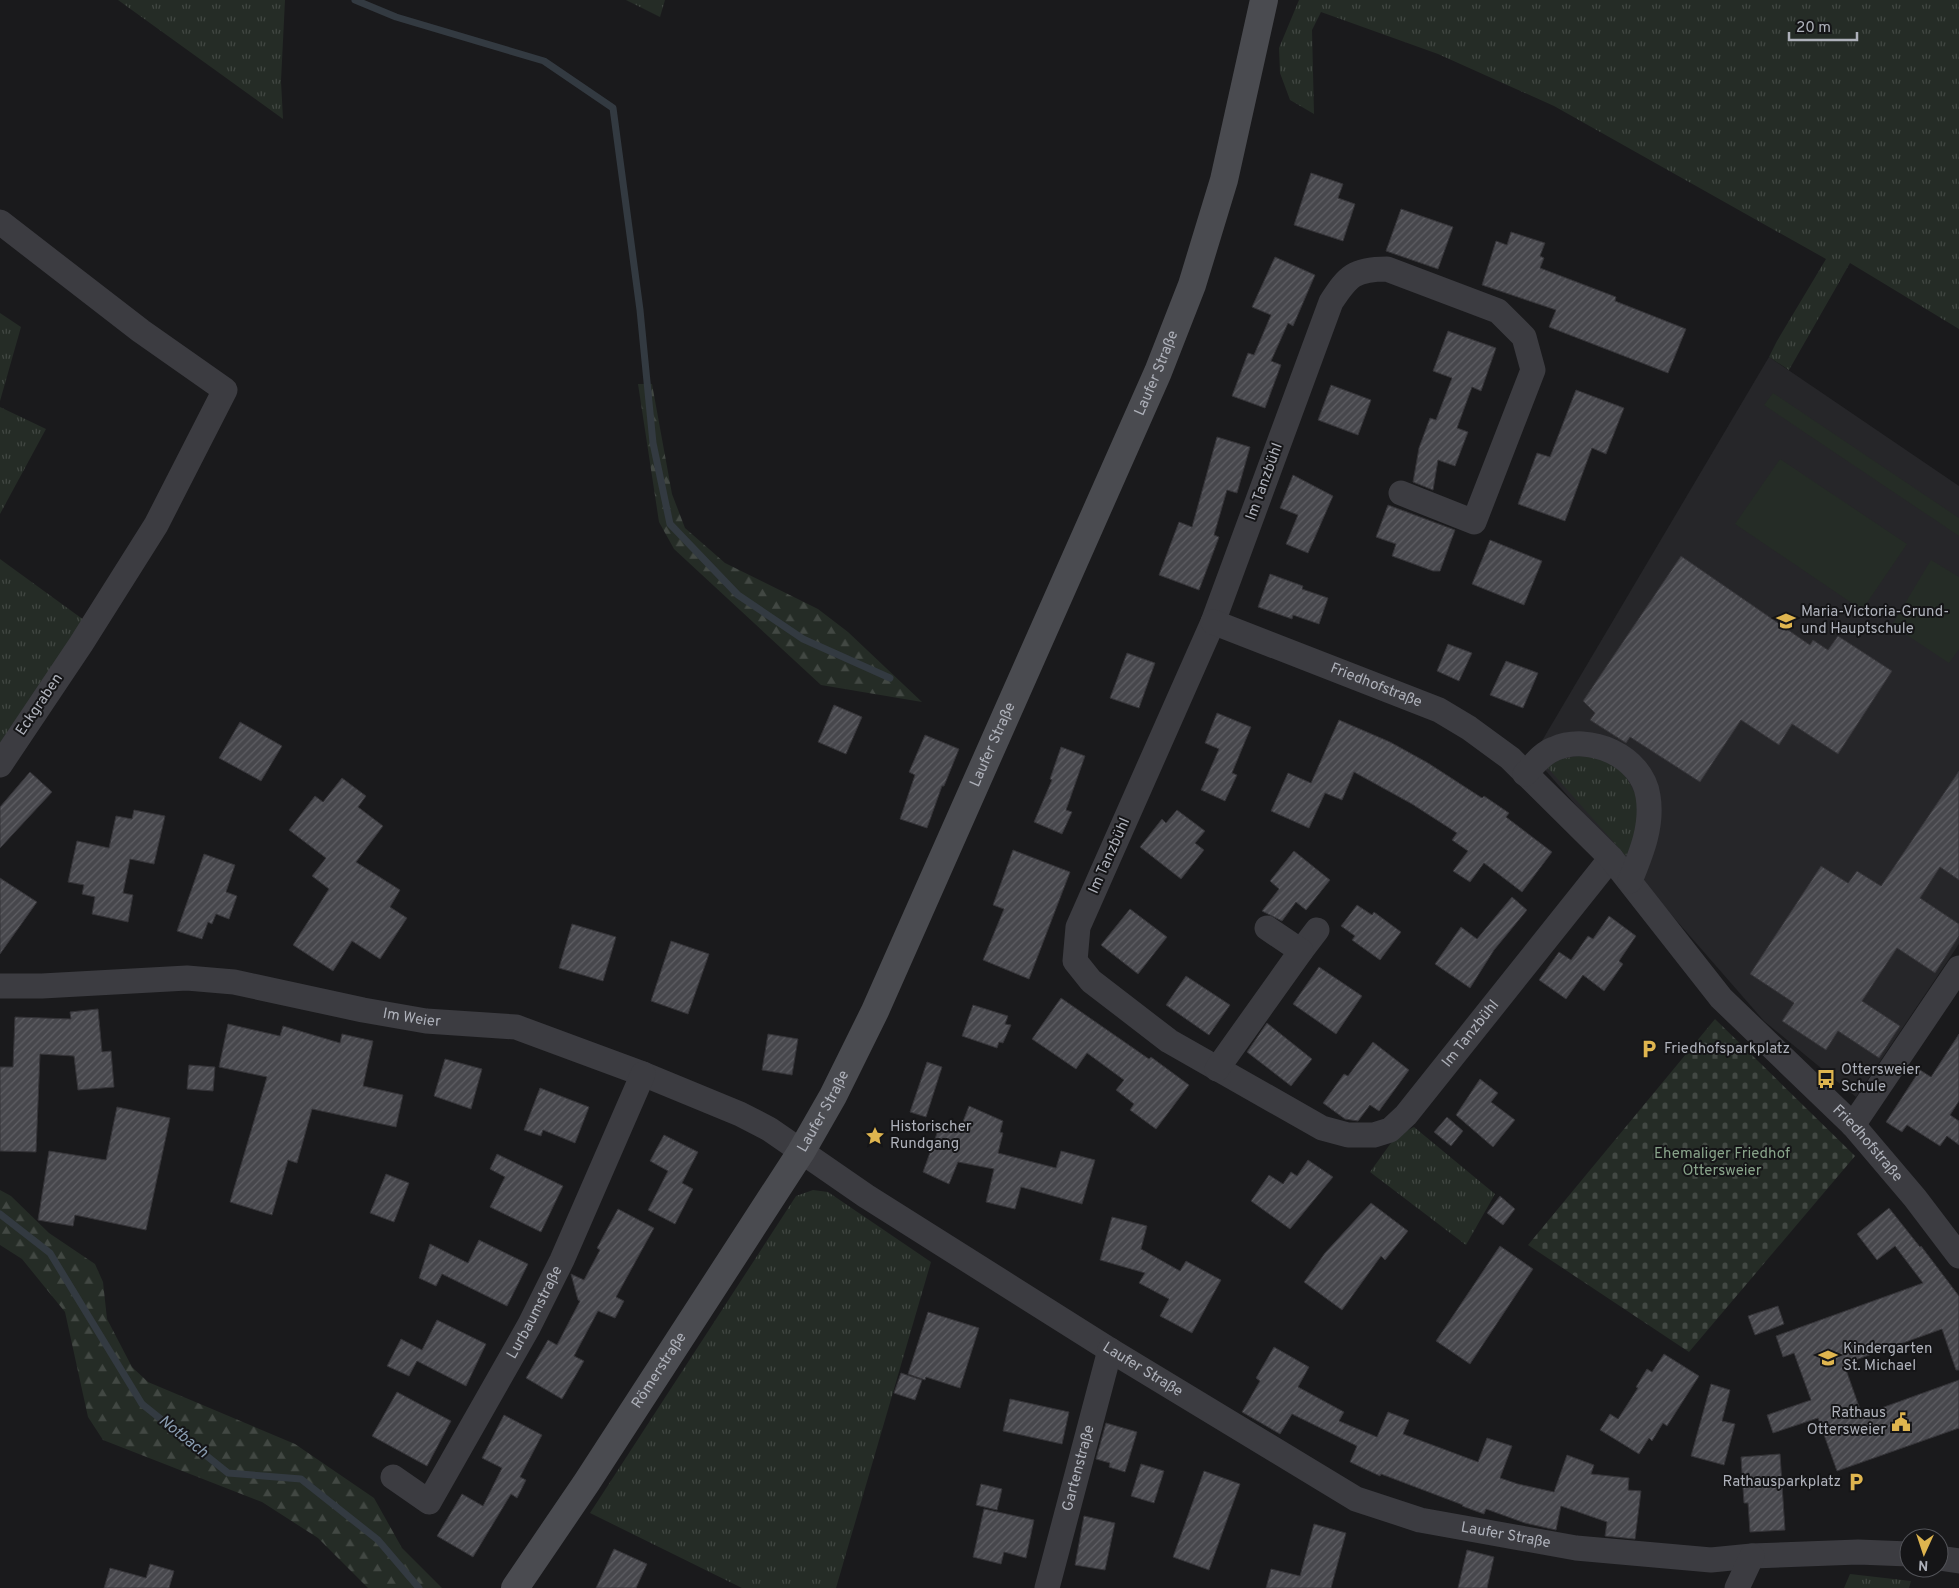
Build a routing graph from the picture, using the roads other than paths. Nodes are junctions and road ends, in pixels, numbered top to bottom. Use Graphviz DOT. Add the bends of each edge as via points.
graph roads {
  1 [pos="1264,0"];
  2 [pos="0,222"];
  3 [pos="1400,493"];
  4 [pos="1213,622"];
  5 [pos="0,765"];
  6 [pos="1525,774"];
  7 [pos="1611,858"];
  8 [pos="1630,881"];
  9 [pos="1267,928"];
  10 [pos="1317,930"];
  11 [pos="1300,951"];
  12 [pos="1959,968"];
  13 [pos="0,986"];
  14 [pos="1217,1069"];
  15 [pos="644,1074"];
  16 [pos="1853,1125"];
  17 [pos="801,1152"];
  18 [pos="1959,1256"];
  19 [pos="1110,1350"];
  20 [pos="393,1477"];
  21 [pos="1899,1554"];
  22 [pos="1752,1556"];
  23 [pos="515,1588"];
  24 [pos="1047,1588"];
  25 [pos="1737,1588"];
  1 -- 17 [label="main road, Laufer Straße" via="1224,180 1192,285 1158,372 875,1011"];
  2 -- 5 [label="street, Eckgraben" via="141,331 225,390 156,525"];
  3 -- 4 [label="street, Im Tanzbühl" via="1474,522 1533,370 1524,337 1498,311 1387,269 1368,269 1345,280 1331,302"];
  4 -- 6 [label="street, Friedhofstraße" via="1439,710 1470,728 1510,758"];
  4 -- 14 [label="street, Im Tanzbühl" via="1078,927 1075,961 1091,982 1169,1041"];
  6 -- 7 [label="street, Friedhofstraße"];
  6 -- 8 [label="street" via="1554,748 1576,744 1602,748 1625,758 1640,774 1648,793 1650,814 1647,833"];
  7 -- 8 [label="street, Friedhofstraße"];
  7 -- 14 [label="street, Im Tanzbühl" via="1406,1115 1390,1130 1374,1135 1348,1135 1322,1128"];
  8 -- 16 [label="street, Friedhofstraße" via="1721,998"];
  9 -- 11 [label="street"];
  10 -- 11 [label="street"];
  11 -- 14 [label="street"];
  12 -- 16 [label="street"];
  13 -- 15 [label="street, Im Weier" via="187,978 234,982 426,1021 516,1027"];
  15 -- 17 [label="street, Im Weier" via="740,1114 769,1129"];
  15 -- 20 [label="street, Lurbaumstraße" via="562,1260 529,1326 429,1502"];
  16 -- 18 [label="street, Friedhofstraße"];
  17 -- 19 [label="street, Laufer Straße"];
  17 -- 23 [label="main road, Römerstraße" via="588,1482"];
  19 -- 22 [label="street, Laufer Straße" via="1356,1499 1420,1520 1576,1548 1711,1560"];
  19 -- 24 [label="street, Gartenstraße"];
  21 -- 22 [label="street, Laufer Straße"];
  22 -- 25 [label="street"];
}
